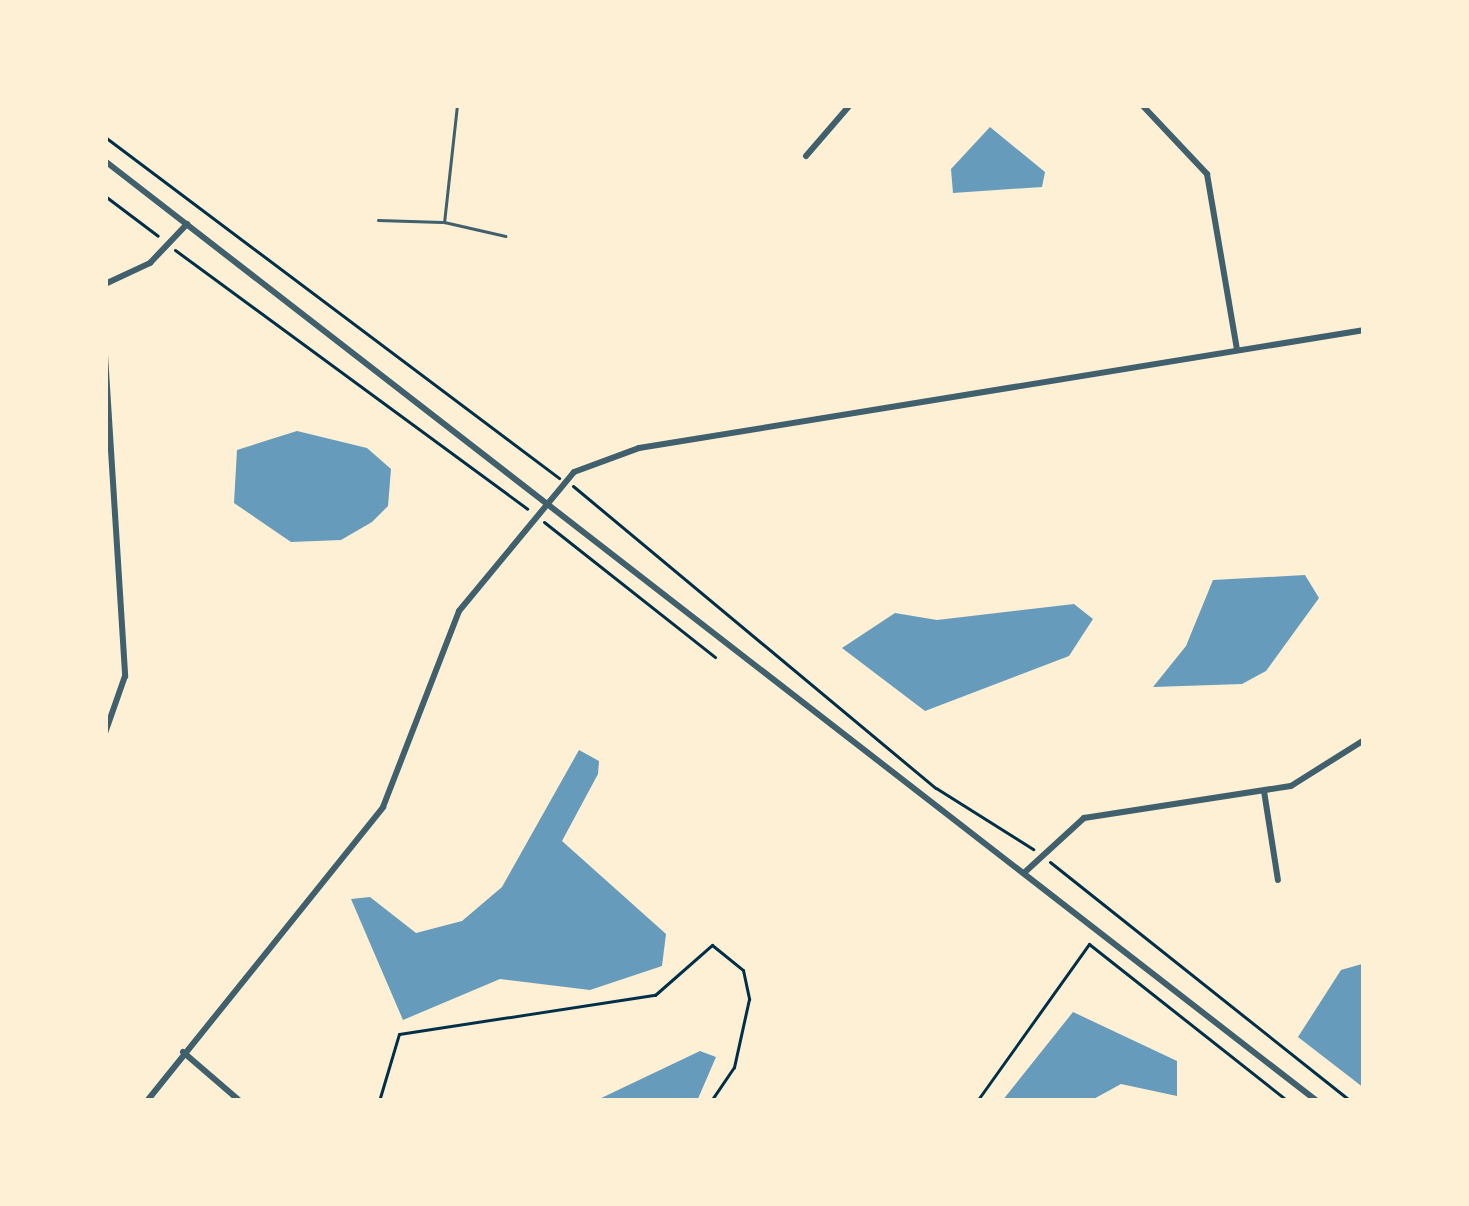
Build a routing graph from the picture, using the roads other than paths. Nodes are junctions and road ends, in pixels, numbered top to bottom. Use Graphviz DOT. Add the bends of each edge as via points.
graph roads {
  1 [pos="457,105"];
  2 [pos="850,105"];
  3 [pos="1142,105"];
  4 [pos="806,156"];
  5 [pos="105,161"];
  6 [pos="378,220"];
  7 [pos="444,222"];
  8 [pos="188,224"];
  9 [pos="505,236"];
  10 [pos="105,284"];
  11 [pos="1364,330"];
  12 [pos="1237,350"];
  13 [pos="105,355"];
  14 [pos="542,497"];
  15 [pos="105,734"];
  16 [pos="1364,740"];
  17 [pos="1264,791"];
  18 [pos="1025,872"];
  19 [pos="1278,880"];
  20 [pos="183,1052"];
  21 [pos="147,1101"];
  22 [pos="240,1101"];
  23 [pos="1317,1101"];
  1 -- 7 [label="lane"];
  2 -- 4 [label="street"];
  3 -- 12 [label="street" via="1207,175"];
  5 -- 8 [label="street"];
  6 -- 7 [label="lane"];
  7 -- 9 [label="lane"];
  8 -- 10 [label="street"];
  8 -- 14 [label="street"];
  11 -- 12 [label="street"];
  12 -- 14 [label="street" via="639,448"];
  13 -- 15 [label="street" via="125,676"];
  14 -- 18 [label="street"];
  14 -- 20 [label="street" via="448,630 383,807"];
  16 -- 17 [label="street" via="1323,774"];
  17 -- 18 [label="street" via="1098,814"];
  17 -- 19 [label="street"];
  18 -- 23 [label="street"];
  20 -- 21 [label="street"];
  20 -- 22 [label="street"];
}
